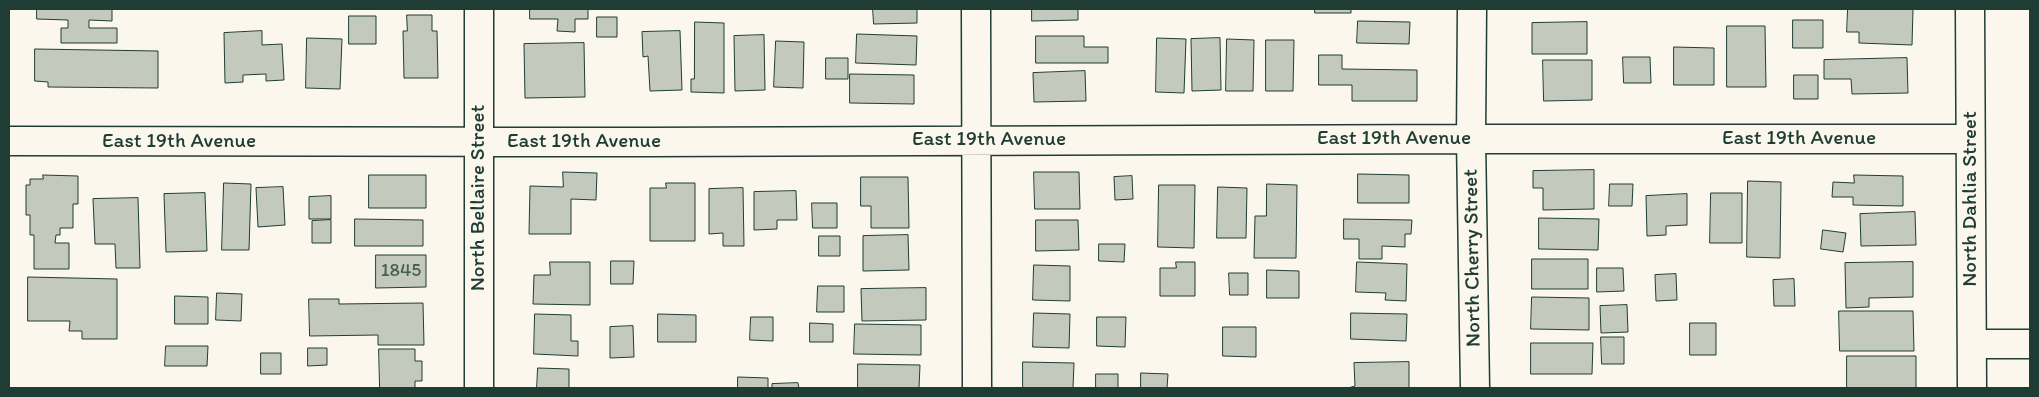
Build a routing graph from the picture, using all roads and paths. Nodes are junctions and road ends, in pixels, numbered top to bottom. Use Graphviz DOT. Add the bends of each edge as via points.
graph roads {
  1 [pos="479,9"];
  2 [pos="976,9"];
  3 [pos="1472,9"];
  4 [pos="1970,9"];
  5 [pos="1471,139"];
  6 [pos="1970,139"];
  7 [pos="977,140"];
  8 [pos="9,141"];
  9 [pos="478,142"];
  10 [pos="1972,344"];
  11 [pos="2030,344"];
  12 [pos="479,388"];
  13 [pos="977,388"];
  14 [pos="1475,388"];
  15 [pos="1972,388"];
  1 -- 9 [label="street, North Bellaire Street"];
  2 -- 7 [label="street"];
  3 -- 5 [label="street, North Cherry Street"];
  4 -- 6 [label="street, North Dahlia Street"];
  5 -- 6 [label="street, East 19th Avenue"];
  5 -- 7 [label="street, East 19th Avenue"];
  5 -- 14 [label="street, North Cherry Street"];
  6 -- 10 [label="street, North Dahlia Street"];
  7 -- 9 [label="street, East 19th Avenue"];
  7 -- 13 [label="street"];
  8 -- 9 [label="street, East 19th Avenue"];
  9 -- 12 [label="street, North Bellaire Street"];
  10 -- 11 [label="street"];
  10 -- 15 [label="street, North Dahlia Street"];
}
